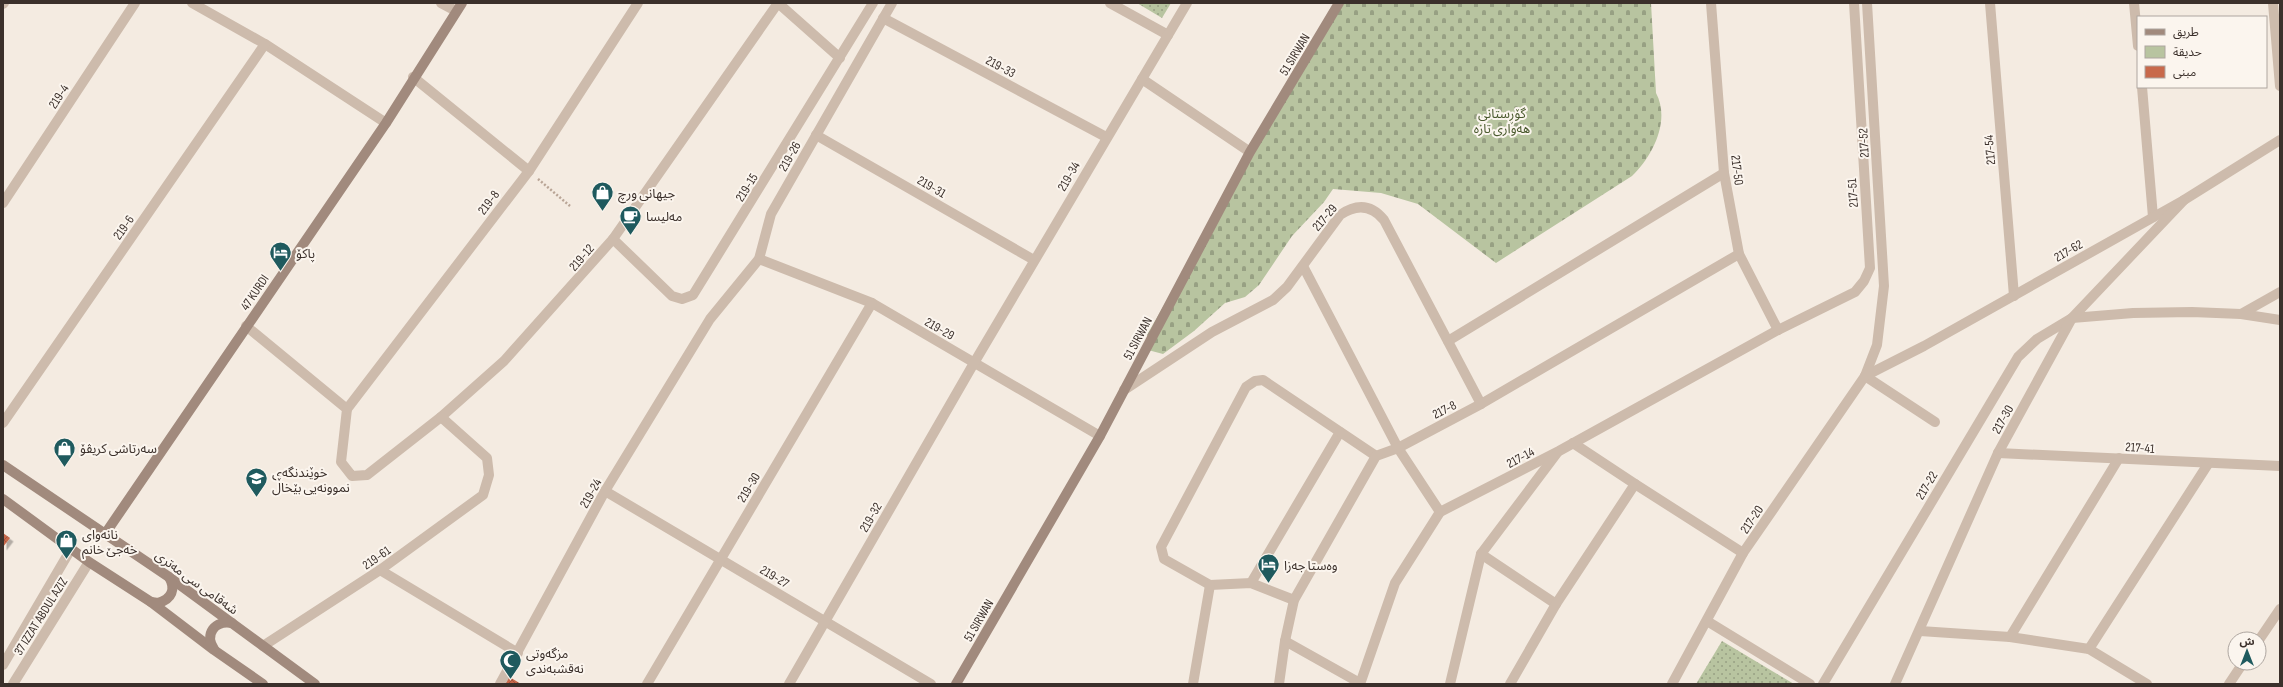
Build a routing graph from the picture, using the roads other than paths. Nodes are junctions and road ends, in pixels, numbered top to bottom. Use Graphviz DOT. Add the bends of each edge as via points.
graph roads {
  1 [pos="135,3"];
  2 [pos="192,3"];
  3 [pos="441,3"];
  4 [pos="638,3"];
  5 [pos="778,3"];
  6 [pos="873,3"];
  7 [pos="892,3"];
  8 [pos="1110,3"];
  9 [pos="1187,3"];
  10 [pos="1339,3"];
  11 [pos="1711,3"];
  12 [pos="1854,3"];
  13 [pos="1867,3"];
  14 [pos="1990,3"];
  15 [pos="2134,3"];
  16 [pos="2273,3"];
  17 [pos="459,7"];
  18 [pos="883,18"];
  19 [pos="1168,35"];
  20 [pos="2137,35"];
  21 [pos="265,44"];
  22 [pos="840,58"];
  23 [pos="413,77"];
  24 [pos="1142,79"];
  25 [pos="2280,86"];
  26 [pos="2142,88"];
  27 [pos="386,123"];
  28 [pos="816,135"];
  29 [pos="1106,137"];
  30 [pos="2280,140"];
  31 [pos="1250,152"];
  32 [pos="528,171"];
  33 [pos="1724,173"];
  34 [pos="2184,200"];
  35 [pos="3,203"];
  36 [pos="2153,217"];
  37 [pos="613,239"];
  38 [pos="1739,254"];
  39 [pos="759,259"];
  40 [pos="1034,260"];
  41 [pos="1303,266"];
  42 [pos="2280,292"];
  43 [pos="2014,296"];
  44 [pos="872,303"];
  45 [pos="2240,314"];
  46 [pos="2072,318"];
  47 [pos="710,319"];
  48 [pos="2280,320"];
  49 [pos="246,326"];
  50 [pos="1778,330"];
  51 [pos="1448,341"];
  52 [pos="974,362"];
  53 [pos="1865,376"];
  54 [pos="1124,390"];
  55 [pos="1481,404"];
  56 [pos="347,409"];
  57 [pos="441,417"];
  58 [pos="1935,422"];
  59 [pos="3,423"];
  60 [pos="1340,432"];
  61 [pos="1100,436"];
  62 [pos="1573,442"];
  63 [pos="1398,448"];
  64 [pos="1559,451"];
  65 [pos="1998,453"];
  66 [pos="1376,456"];
  67 [pos="2119,458"];
  68 [pos="2208,464"];
  69 [pos="3,465"];
  70 [pos="2280,466"];
  71 [pos="1634,484"];
  72 [pos="605,491"];
  73 [pos="3,499"];
  74 [pos="1440,512"];
  75 [pos="106,534"];
  76 [pos="71,549"];
  77 [pos="1744,553"];
  78 [pos="1481,554"];
  79 [pos="720,559"];
  80 [pos="88,562"];
  81 [pos="380,570"];
  82 [pos="169,577"];
  83 [pos="1251,583"];
  84 [pos="1210,585"];
  85 [pos="1294,600"];
  86 [pos="151,602"];
  87 [pos="1556,604"];
  88 [pos="2280,609"];
  89 [pos="825,621"];
  90 [pos="1707,621"];
  91 [pos="232,623"];
  92 [pos="1920,631"];
  93 [pos="2265,631"];
  94 [pos="2010,637"];
  95 [pos="1285,641"];
  96 [pos="263,646"];
  97 [pos="2089,649"];
  98 [pos="214,650"];
  99 [pos="518,653"];
  100 [pos="3,666"];
  101 [pos="2238,671"];
  102 [pos="1360,683"];
  103 [pos="13,684"];
  104 [pos="263,684"];
  105 [pos="315,684"];
  106 [pos="500,684"];
  107 [pos="647,684"];
  108 [pos="789,684"];
  109 [pos="931,684"];
  110 [pos="956,684"];
  111 [pos="1193,684"];
  112 [pos="1279,684"];
  113 [pos="1450,684"];
  114 [pos="1510,684"];
  115 [pos="1672,684"];
  116 [pos="1810,684"];
  117 [pos="1823,684"];
  118 [pos="1895,684"];
  119 [pos="2147,684"];
  120 [pos="2229,684"];
  1 -- 35 [label="street, 219-4"];
  2 -- 21 [label="street"];
  3 -- 17 [label="street"];
  4 -- 32 [label="street, 219-8"];
  5 -- 22 [label="street"];
  5 -- 37 [label="street, 219-12"];
  6 -- 22 [label="street, 219-15"];
  7 -- 18 [label="street, 219-26"];
  8 -- 19 [label="street"];
  9 -- 19 [label="street, 219-34"];
  10 -- 31 [label="main road, 51 SIRWAN"];
  11 -- 33 [label="street, 217-50"];
  12 -- 50 [label="street, 217-51" via="1870,268 1856,292"];
  13 -- 53 [label="street, 217-52" via="1884,286 1877,345"];
  14 -- 43 [label="street, 217-54"];
  15 -- 20 [label="street"];
  16 -- 25 [label="street"];
  17 -- 23 [label="main road, 47 KURDI"];
  18 -- 28 [label="street, 219-26"];
  18 -- 29 [label="street, 219-33"];
  19 -- 24 [label="street, 219-34"];
  21 -- 27 [label="street"];
  21 -- 59 [label="street, 219-6"];
  22 -- 37 [label="street, 219-15" via="693,295 682,299 672,296"];
  23 -- 27 [label="main road, 47 KURDI"];
  23 -- 32 [label="street"];
  24 -- 29 [label="street, 219-34"];
  24 -- 31 [label="street"];
  26 -- 36 [label="street"];
  27 -- 49 [label="main road, 47 KURDI"];
  28 -- 39 [label="street, 219-26" via="771,214"];
  28 -- 40 [label="street, 219-31"];
  29 -- 40 [label="street, 219-34"];
  30 -- 34 [label="street, 217-62"];
  31 -- 54 [label="main road, 51 SIRWAN"];
  32 -- 56 [label="street, 219-8"];
  33 -- 38 [label="street, 217-50"];
  33 -- 51 [label="street"];
  34 -- 36 [label="street, 217-62"];
  34 -- 46 [label="street, 217-30"];
  36 -- 43 [label="street, 217-62"];
  37 -- 57 [label="street, 219-12" via="504,361"];
  38 -- 50 [label="street, 217-50"];
  38 -- 55 [label="street, 217-8"];
  39 -- 44 [label="street, 219-29"];
  39 -- 47 [label="street, 219-26"];
  40 -- 52 [label="street, 219-34"];
  41 -- 51 [label="street, 217-29" via="1340,215 1349,208 1376,210 1384,220"];
  41 -- 54 [label="street, 217-29" via="1287,288 1273,300 1212,332"];
  41 -- 63 [label="street"];
  42 -- 45 [label="street"];
  43 -- 53 [label="street, 217-62"];
  44 -- 52 [label="street, 219-29"];
  44 -- 79 [label="street, 219-30"];
  45 -- 46 [label="street" via="2133,313"];
  45 -- 48 [label="street"];
  46 -- 65 [label="street, 217-30"];
  46 -- 117 [label="street, 217-22" via="2037,339 2018,357"];
  47 -- 72 [label="street, 219-24"];
  49 -- 56 [label="street"];
  49 -- 75 [label="main road, 47 KURDI"];
  50 -- 62 [label="street, 217-14"];
  51 -- 55 [label="street, 217-29"];
  52 -- 61 [label="street, 219-29"];
  52 -- 89 [label="street, 219-32"];
  53 -- 58 [label="street"];
  53 -- 77 [label="street, 217-20"];
  54 -- 61 [label="main road, 51 SIRWAN"];
  55 -- 63 [label="street, 217-8"];
  56 -- 57 [label="street, 219-12" via="341,462 352,476 368,474"];
  57 -- 81 [label="street, 219-61" via="487,458 489,475 483,495"];
  60 -- 66 [label="street"];
  60 -- 83 [label="street"];
  60 -- 84 [label="street" via="1263,380 1255,381 1246,387 1161,547 1164,558 1172,565"];
  61 -- 110 [label="main road, 51 SIRWAN"];
  62 -- 64 [label="street, 217-14"];
  62 -- 71 [label="street"];
  63 -- 66 [label="street, 217-8"];
  63 -- 74 [label="street"];
  64 -- 74 [label="street, 217-14"];
  64 -- 78 [label="street"];
  65 -- 67 [label="street, 217-41"];
  65 -- 92 [label="street, 217-30"];
  66 -- 85 [label="street"];
  67 -- 68 [label="street, 217-41"];
  67 -- 94 [label="street"];
  68 -- 70 [label="street, 217-41"];
  68 -- 97 [label="street"];
  69 -- 75 [label="main road, شەقامی سی مەتری"];
  71 -- 77 [label="street"];
  71 -- 87 [label="street"];
  72 -- 79 [label="street, 219-27"];
  72 -- 99 [label="street, 219-24"];
  73 -- 76 [label="main road"];
  74 -- 102 [label="street" via="1395,583"];
  75 -- 82 [label="main road, شەقامی سی مەتری"];
  76 -- 80 [label="main road"];
  76 -- 100 [label="street, 37 IZZAT ABDUL AZIZ"];
  77 -- 90 [label="street, 217-20"];
  78 -- 87 [label="street"];
  78 -- 113 [label="street"];
  79 -- 89 [label="street, 219-27"];
  79 -- 107 [label="street, 219-30"];
  80 -- 86 [label="main road"];
  80 -- 103 [label="street, 37 IZZAT ABDUL AZIZ"];
  81 -- 96 [label="street, 219-61"];
  81 -- 99 [label="street"];
  82 -- 86 [label="main road" via="173,590 170,596 158,603"];
  82 -- 91 [label="main road, شەقامی سی مەتری"];
  83 -- 84 [label="street"];
  83 -- 85 [label="street"];
  84 -- 111 [label="street"];
  85 -- 95 [label="street"];
  86 -- 98 [label="main road"];
  87 -- 114 [label="street"];
  88 -- 93 [label="street"];
  89 -- 108 [label="street, 219-32"];
  89 -- 109 [label="street, 219-27"];
  90 -- 115 [label="street, 217-20"];
  90 -- 116 [label="street"];
  91 -- 96 [label="main road, شەقامی سی مەتری"];
  91 -- 98 [label="main road" via="218,624 212,629 210,643"];
  92 -- 94 [label="street"];
  92 -- 118 [label="street, 217-30"];
  94 -- 97 [label="street"];
  95 -- 102 [label="street"];
  95 -- 112 [label="street"];
  96 -- 105 [label="main road, شەقامی سی مەتری"];
  97 -- 119 [label="street"];
  98 -- 104 [label="main road"];
  99 -- 106 [label="street, 219-24"];
  101 -- 120 [label="street"];
}
